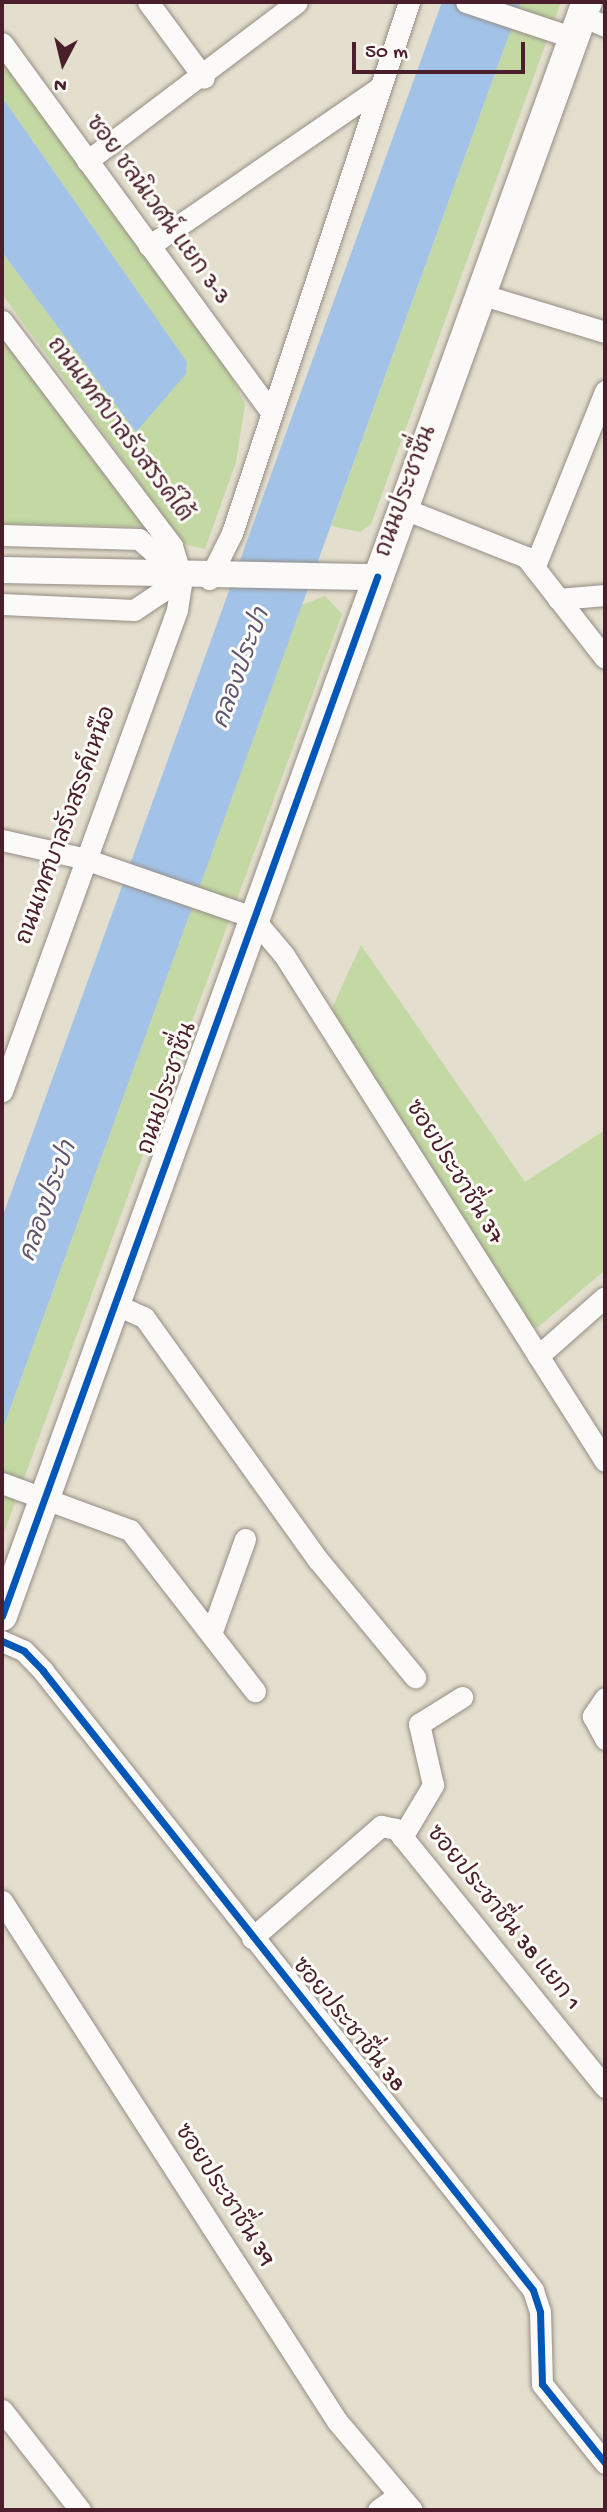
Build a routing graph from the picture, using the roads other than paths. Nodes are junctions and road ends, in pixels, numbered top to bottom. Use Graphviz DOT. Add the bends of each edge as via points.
graph roads {
  1 [pos="148,2"];
  2 [pos="297,2"];
  3 [pos="409,2"];
  4 [pos="466,2"];
  5 [pos="587,20"];
  6 [pos="2,44"];
  7 [pos="204,78"];
  8 [pos="380,86"];
  9 [pos="87,161"];
  10 [pos="149,246"];
  11 [pos="480,294"];
  12 [pos="2,321"];
  13 [pos="605,332"];
  14 [pos="605,391"];
  15 [pos="268,410"];
  16 [pos="402,508"];
  17 [pos="2,535"];
  18 [pos="534,568"];
  19 [pos="2,570"];
  20 [pos="377,577"];
  21 [pos="182,578"];
  22 [pos="219,579"];
  23 [pos="605,595"];
  24 [pos="558,599"];
  25 [pos="2,604"];
  26 [pos="605,658"];
  27 [pos="2,840"];
  28 [pos="82,858"];
  29 [pos="252,917"];
  30 [pos="9,1047"];
  31 [pos="2,1091"];
  32 [pos="605,1297"];
  33 [pos="112,1303"];
  34 [pos="538,1356"];
  35 [pos="605,1461"];
  36 [pos="2,1483"];
  37 [pos="44,1498"];
  38 [pos="245,1539"];
  39 [pos="2,1616"];
  40 [pos="211,1634"];
  41 [pos="2,1641"];
  42 [pos="415,1677"];
  43 [pos="255,1691"];
  44 [pos="462,1697"];
  45 [pos="605,1698"];
  46 [pos="605,1738"];
  47 [pos="402,1837"];
  48 [pos="2,1901"];
  49 [pos="253,1938"];
  50 [pos="605,2087"];
  51 [pos="2,2410"];
  52 [pos="605,2463"];
  53 [pos="406,2502"];
  54 [pos="80,2510"];
  55 [pos="378,2510"];
  1 -- 7 [label="street"];
  2 -- 7 [label="street"];
  3 -- 8 [label="street"];
  4 -- 5 [label="street" via="526,21"];
  5 -- 11 [label="main road, ถนนประชาชื่น"];
  6 -- 9 [label="street, ซอย ชลนิเวศน์ แยก 3-3"];
  7 -- 9 [label="street"];
  8 -- 10 [label="street"];
  8 -- 15 [label="street"];
  9 -- 10 [label="street, ซอย ชลนิเวศน์ แยก 3-3"];
  10 -- 15 [label="street, ซอย ชลนิเวศน์ แยก 3-3"];
  11 -- 13 [label="street"];
  11 -- 16 [label="main road, ถนนประชาชื่น"];
  12 -- 21 [label="street, ถนนเทศบาลรังสรรค์ใต้" via="172,546"];
  14 -- 18 [label="street"];
  15 -- 22 [label="street"];
  16 -- 18 [label="street" via="504,546"];
  16 -- 20 [label="main road, ถนนประชาชื่น"];
  17 -- 21 [label="street" via="139,539"];
  18 -- 24 [label="street"];
  19 -- 21 [label="street"];
  20 -- 22 [label="street"];
  20 -- 29 [label="main road, ถนนประชาชื่น"];
  21 -- 22 [label="street"];
  21 -- 25 [label="street" via="134,610"];
  21 -- 28 [label="street, ถนนเทศบาลรังสรรค์เหนือ" via="177,610"];
  23 -- 24 [label="street"];
  24 -- 26 [label="street"];
  27 -- 28 [label="street"];
  28 -- 29 [label="street"];
  28 -- 30 [label="street, ถนนเทศบาลรังสรรค์เหนือ"];
  29 -- 33 [label="main road, ถนนประชาชื่น"];
  29 -- 34 [label="street, ซอยประชาชื่น 37" via="284,955"];
  30 -- 31 [label="street, ถนนเทศบาลรังสรรค์เหนือ"];
  32 -- 34 [label="street"];
  33 -- 37 [label="main road, ถนนประชาชื่น"];
  33 -- 42 [label="street" via="144,1317 319,1561"];
  34 -- 35 [label="street, ซอยประชาชื่น 37"];
  36 -- 37 [label="street"];
  37 -- 39 [label="main road, ถนนประชาชื่น"];
  37 -- 40 [label="street" via="130,1530"];
  38 -- 40 [label="street"];
  40 -- 43 [label="street"];
  41 -- 49 [label="street, ซอยประชาชื่น 38" via="24,1651 43,1671"];
  44 -- 47 [label="street" via="419,1724 433,1785"];
  45 -- 46 [label="street" via="593,1716"];
  47 -- 49 [label="street, ซอยประชาชื่น 38 แยก 1" via="381,1826"];
  47 -- 50 [label="street, ซอยประชาชื่น 38 แยก 1"];
  48 -- 53 [label="street, ซอยประชาชื่น 39" via="337,2421"];
  49 -- 52 [label="street, ซอยประชาชื่น 38" via="533,2290 540,2312 542,2384"];
  51 -- 54 [label="street"];
  53 -- 55 [label="street"];
}
